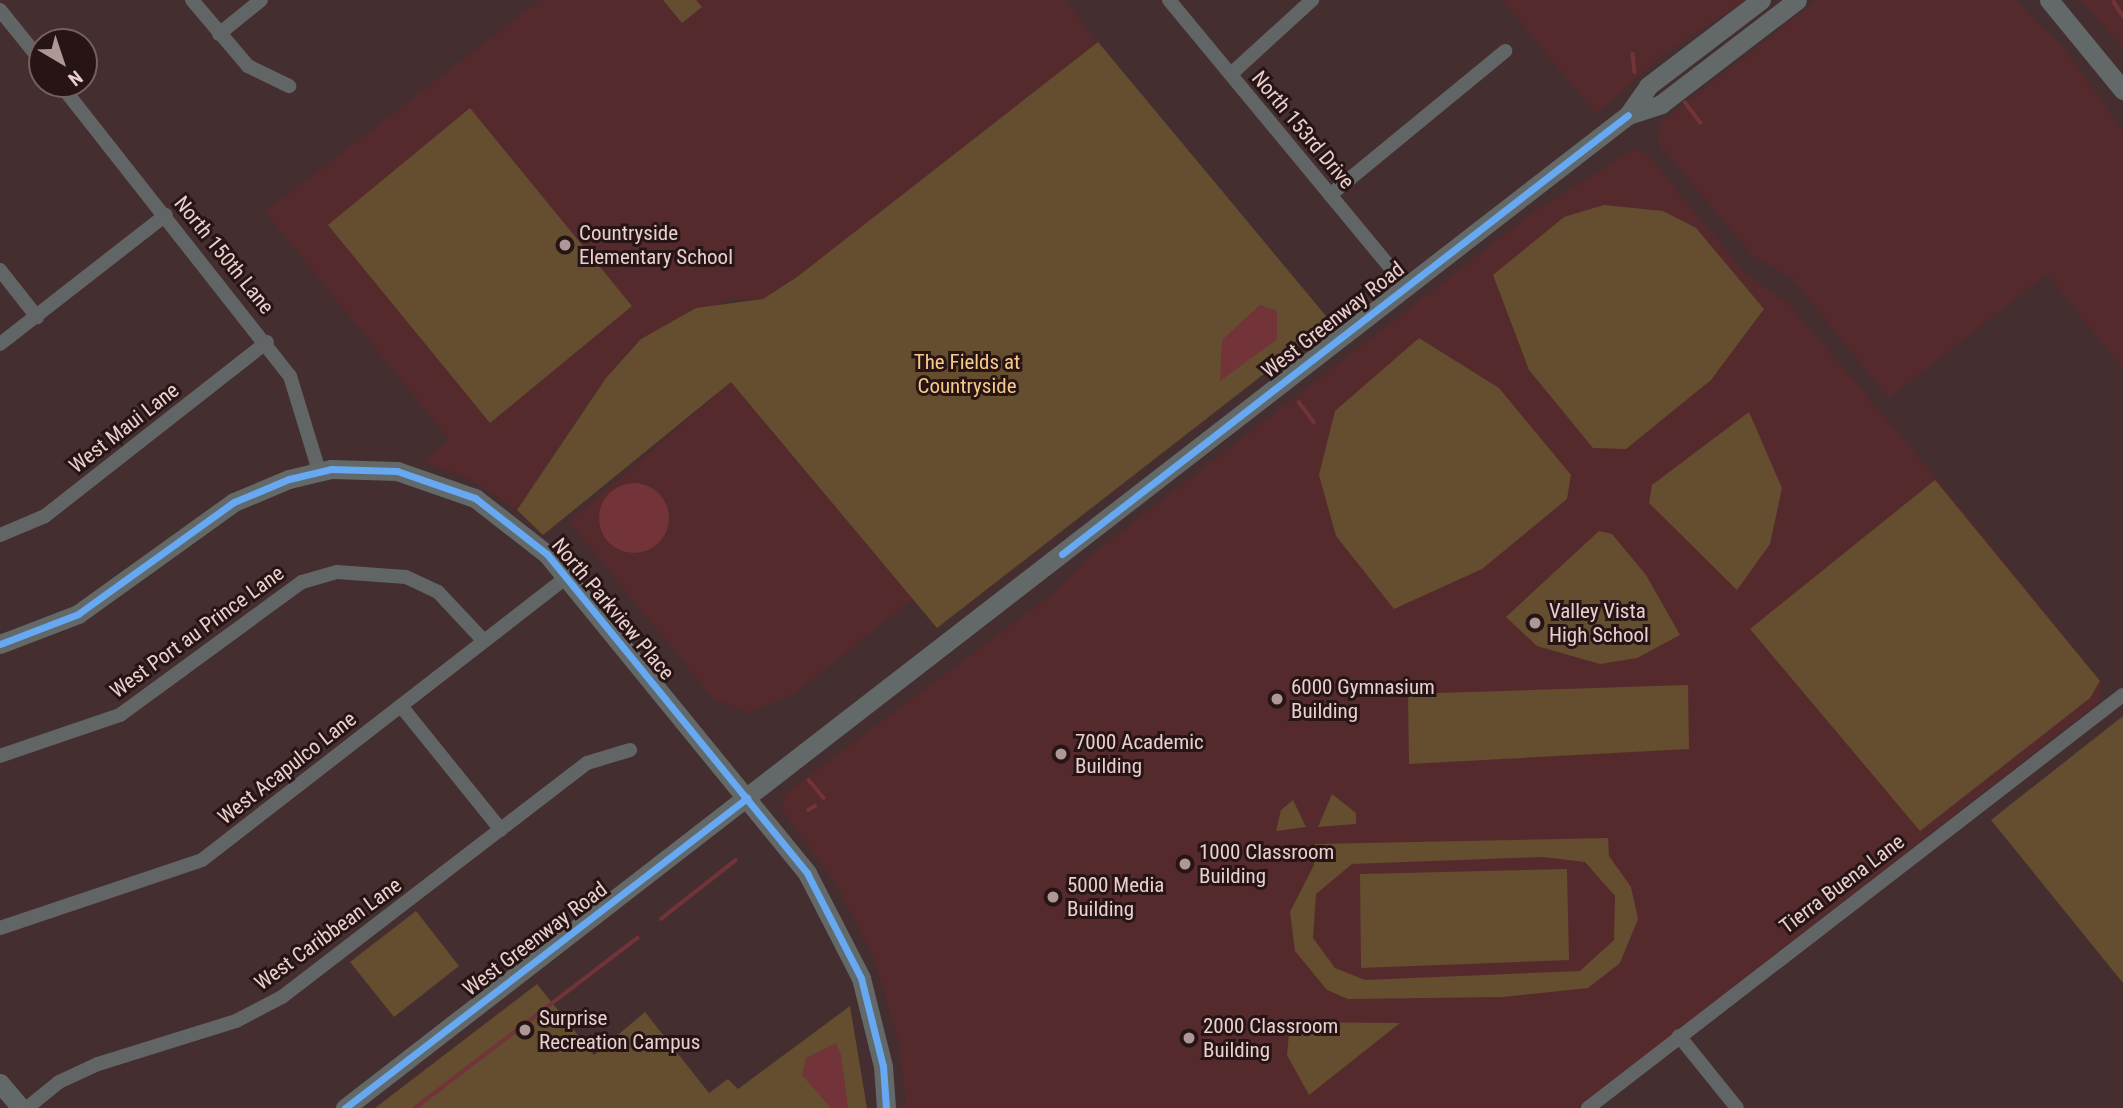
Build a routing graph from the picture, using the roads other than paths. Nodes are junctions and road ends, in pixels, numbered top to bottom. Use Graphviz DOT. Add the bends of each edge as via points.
graph roads {
  1 [pos="192,0"];
  2 [pos="261,0"];
  3 [pos="1169,0"];
  4 [pos="1312,0"];
  5 [pos="1761,0"];
  6 [pos="1797,0"];
  7 [pos="2049,0"];
  8 [pos="0,10"];
  9 [pos="219,34"];
  10 [pos="28,45"];
  11 [pos="1505,51"];
  12 [pos="1231,74"];
  13 [pos="289,86"];
  14 [pos="2123,90"];
  15 [pos="71,98"];
  16 [pos="1628,115"];
  17 [pos="1330,195"];
  18 [pos="166,215"];
  19 [pos="0,270"];
  20 [pos="1406,286"];
  21 [pos="37,317"];
  22 [pos="267,342"];
  23 [pos="0,344"];
  24 [pos="319,471"];
  25 [pos="0,535"];
  26 [pos="566,578"];
  27 [pos="484,640"];
  28 [pos="0,644"];
  29 [pos="2123,695"];
  30 [pos="401,706"];
  31 [pos="630,750"];
  32 [pos="0,757"];
  33 [pos="747,798"];
  34 [pos="501,830"];
  35 [pos="0,928"];
  36 [pos="1679,1037"];
  37 [pos="0,1083"];
  38 [pos="21,1108"];
  39 [pos="27,1108"];
  40 [pos="345,1108"];
  41 [pos="886,1108"];
  42 [pos="1588,1108"];
  43 [pos="1737,1108"];
  1 -- 9 [label="street"];
  2 -- 9 [label="street"];
  3 -- 12 [label="street, North 153rd Drive"];
  4 -- 12 [label="street"];
  5 -- 16 [label="main road, West Greenway Road" via="1648,86"];
  6 -- 16 [label="main road, West Greenway Road" via="1661,104"];
  7 -- 14 [label="main road"];
  8 -- 10 [label="street"];
  9 -- 13 [label="street" via="248,66"];
  11 -- 17 [label="street"];
  12 -- 17 [label="street, North 153rd Drive"];
  15 -- 18 [label="street, North 150th Lane"];
  16 -- 20 [label="main road, West Greenway Road"];
  17 -- 20 [label="street, North 153rd Drive"];
  18 -- 21 [label="street"];
  18 -- 22 [label="street, North 150th Lane"];
  19 -- 21 [label="street"];
  20 -- 33 [label="main road, West Greenway Road"];
  21 -- 23 [label="street"];
  22 -- 24 [label="street, North 150th Lane" via="302,398"];
  22 -- 25 [label="street, West Maui Lane" via="46,516"];
  24 -- 26 [label="main road, North Parkview Place" via="397,471 460,489 522,530"];
  24 -- 28 [label="main road, North Parkview Place" via="242,498 97,603"];
  26 -- 27 [label="street, West Acapulco Lane"];
  26 -- 33 [label="main road, North Parkview Place"];
  27 -- 30 [label="street, West Acapulco Lane"];
  27 -- 32 [label="street, West Port au Prince Lane" via="438,592 406,577 337,572 302,582 120,715"];
  29 -- 36 [label="street, Tierra Buena Lane"];
  30 -- 34 [label="street"];
  30 -- 35 [label="street, West Acapulco Lane" via="202,860"];
  31 -- 34 [label="street, West Caribbean Lane" via="587,763"];
  33 -- 40 [label="main road, West Greenway Road"];
  33 -- 41 [label="main road, North Parkview Place" via="807,873 851,953 874,1023"];
  34 -- 39 [label="street, West Caribbean Lane" via="282,997 236,1021 89,1068"];
  36 -- 42 [label="street, Tierra Buena Lane"];
  36 -- 43 [label="street"];
  37 -- 38 [label="main road"];
}
